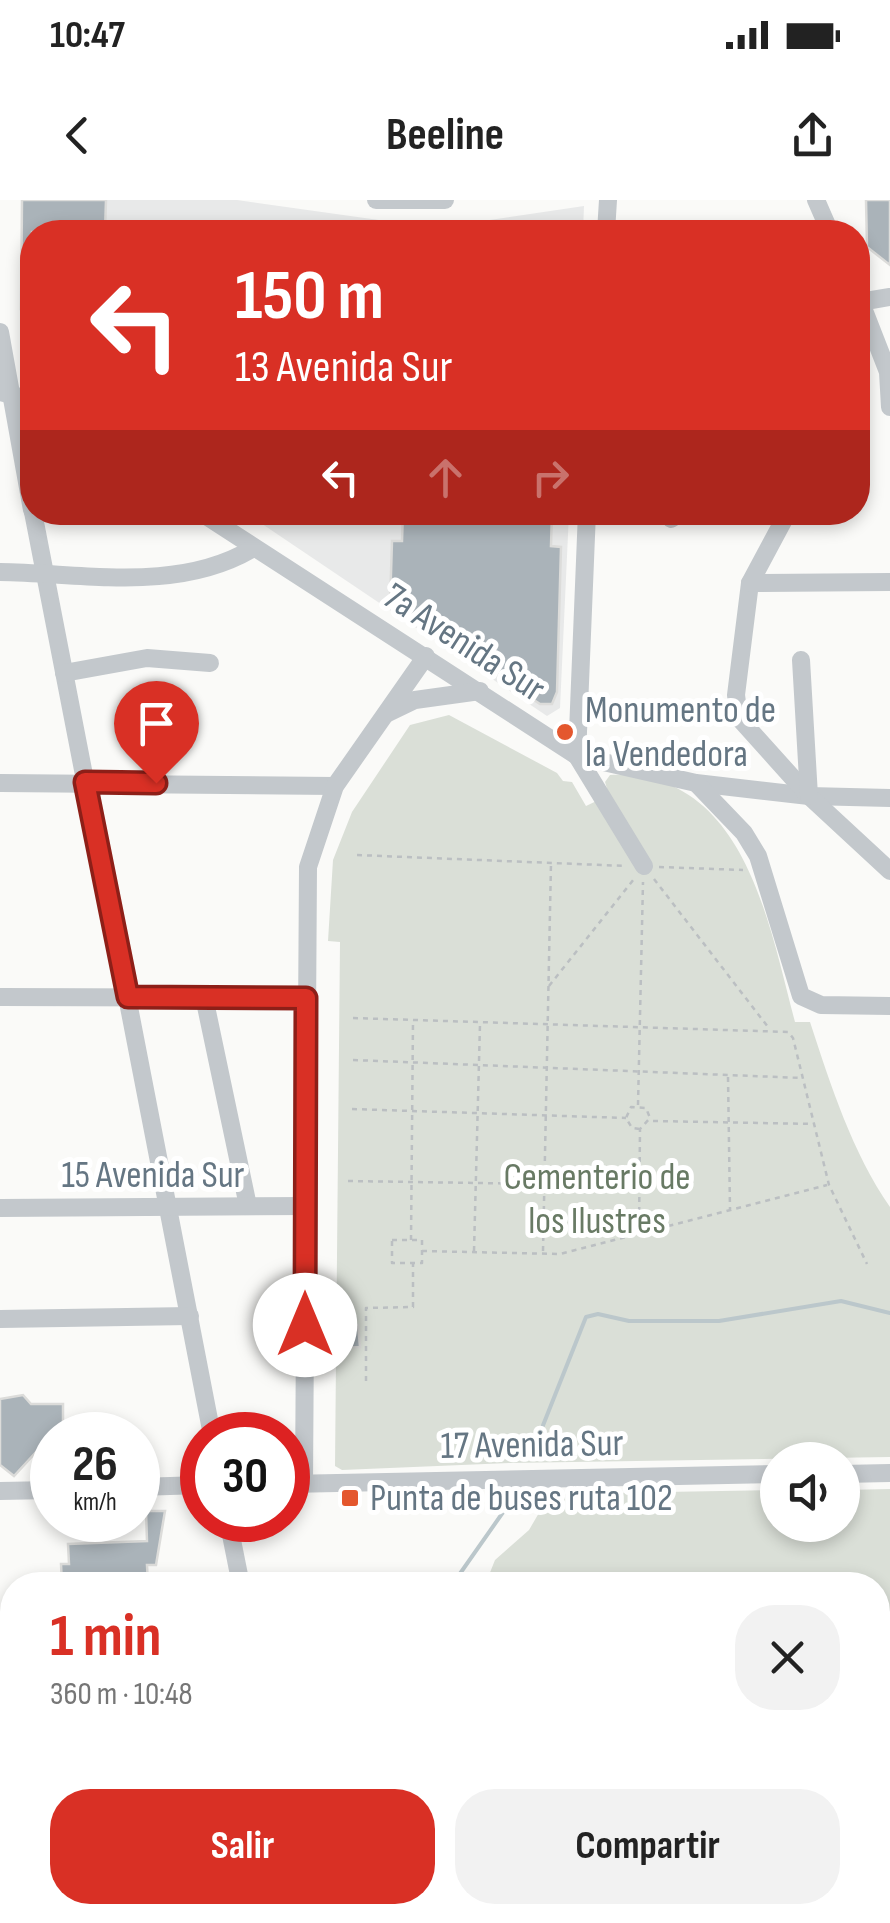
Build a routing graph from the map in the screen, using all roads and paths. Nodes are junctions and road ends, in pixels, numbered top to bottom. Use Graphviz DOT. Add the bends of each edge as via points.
graph roads {
  1 [pos="376,200"];
  2 [pos="445,200"];
  3 [pos="870,326"];
  4 [pos="0,332"];
  5 [pos="5,392"];
  6 [pos="890,407"];
  7 [pos="20,456"];
  8 [pos="36,525"];
  9 [pos="218,525"];
  10 [pos="587,525"];
  11 [pos="781,525"];
  12 [pos="252,549"];
  13 [pos="0,572"];
  14 [pos="44,572"];
  15 [pos="890,582"];
  16 [pos="750,583"];
  17 [pos="426,656"];
  18 [pos="802,660"];
  19 [pos="210,664"];
  20 [pos="64,673"];
  21 [pos="480,691"];
  22 [pos="385,714"];
  23 [pos="578,756"];
  24 [pos="0,782"];
  25 [pos="85,782"];
  26 [pos="696,783"];
  27 [pos="335,786"];
  28 [pos="809,796"];
  29 [pos="890,798"];
  30 [pos="357,855"];
  31 [pos="552,863"];
  32 [pos="644,866"];
  33 [pos="742,870"];
  34 [pos="890,871"];
  35 [pos="548,986"];
  36 [pos="0,997"];
  37 [pos="128,997"];
  38 [pos="204,998"];
  39 [pos="306,998"];
  40 [pos="890,1006"];
  41 [pos="353,1018"];
  42 [pos="413,1020"];
  43 [pos="480,1022"];
  44 [pos="548,1024"];
  45 [pos="640,1026"];
  46 [pos="770,1030"];
  47 [pos="354,1060"];
  48 [pos="413,1062"];
  49 [pos="479,1065"];
  50 [pos="547,1068"];
  51 [pos="639,1072"];
  52 [pos="728,1075"];
  53 [pos="804,1078"];
  54 [pos="638,1105"];
  55 [pos="352,1108"];
  56 [pos="412,1110"];
  57 [pos="478,1113"];
  58 [pos="546,1115"];
  59 [pos="626,1118"];
  60 [pos="650,1120"];
  61 [pos="729,1122"];
  62 [pos="816,1124"];
  63 [pos="640,1129"];
  64 [pos="348,1181"];
  65 [pos="412,1182"];
  66 [pos="476,1182"];
  67 [pos="544,1184"];
  68 [pos="828,1185"];
  69 [pos="248,1206"];
  70 [pos="306,1206"];
  71 [pos="171,1207"];
  72 [pos="0,1208"];
  73 [pos="730,1210"];
  74 [pos="639,1233"];
  75 [pos="411,1240"];
  76 [pos="422,1251"];
  77 [pos="474,1252"];
  78 [pos="542,1254"];
  79 [pos="413,1263"];
  80 [pos="867,1264"];
  81 [pos="190,1316"];
  82 [pos="0,1319"];
  83 [pos="366,1381"];
  84 [pos="208,1412"];
  85 [pos="299,1412"];
  86 [pos="890,1473"];
  87 [pos="760,1474"];
  88 [pos="860,1474"];
  89 [pos="310,1483"];
  90 [pos="30,1490"];
  91 [pos="0,1491"];
  92 [pos="232,1542"];
  93 [pos="238,1572"];
  1 -- 2 [label="street"];
  3 -- 6 [label="street" via="888,372"];
  4 -- 5 [label="street"];
  5 -- 7 [label="street"];
  8 -- 14 [label="street"];
  9 -- 12 [label="street, 7a Avenida Sur"];
  10 -- 23 [label="street"];
  11 -- 16 [label="street"];
  12 -- 14 [label="street" via="226,564 172,577"];
  12 -- 17 [label="street, 7a Avenida Sur"];
  13 -- 14 [label="street"];
  14 -- 20 [label="street"];
  15 -- 16 [label="street"];
  16 -- 28 [label="street" via="739,718"];
  17 -- 21 [label="street, 7a Avenida Sur"];
  17 -- 22 [label="street"];
  18 -- 28 [label="street"];
  19 -- 20 [label="street" via="147,658"];
  20 -- 25 [label="street"];
  21 -- 22 [label="street" via="415,700"];
  21 -- 23 [label="street, 7a Avenida Sur"];
  22 -- 27 [label="street"];
  23 -- 26 [label="street, 7a Avenida Sur"];
  23 -- 32 [label="street"];
  24 -- 25 [label="street"];
  25 -- 27 [label="street"];
  25 -- 37 [label="street"];
  26 -- 28 [label="street, 7a Avenida Sur"];
  26 -- 40 [label="street" via="758,856 804,999"];
  27 -- 39 [label="street" via="308,867"];
  28 -- 29 [label="street, 7a Avenida Sur"];
  28 -- 34 [label="street"];
  30 -- 31 [label="path"];
  31 -- 32 [label="path"];
  31 -- 35 [label="path"];
  32 -- 33 [label="path"];
  32 -- 35 [label="path"];
  32 -- 45 [label="path"];
  32 -- 46 [label="path"];
  35 -- 44 [label="path"];
  36 -- 37 [label="street"];
  37 -- 38 [label="street"];
  37 -- 71 [label="street"];
  38 -- 39 [label="street"];
  38 -- 69 [label="street"];
  39 -- 70 [label="street"];
  41 -- 42 [label="path"];
  42 -- 43 [label="path"];
  42 -- 48 [label="path"];
  43 -- 44 [label="path"];
  43 -- 49 [label="path"];
  44 -- 45 [label="path"];
  44 -- 50 [label="path"];
  45 -- 46 [label="path"];
  45 -- 51 [label="path"];
  46 -- 53 [label="path" via="792,1034"];
  47 -- 48 [label="path"];
  48 -- 49 [label="path"];
  48 -- 56 [label="path"];
  49 -- 50 [label="path"];
  49 -- 57 [label="path"];
  50 -- 51 [label="path"];
  50 -- 58 [label="path"];
  51 -- 52 [label="path"];
  51 -- 54 [label="path"];
  52 -- 53 [label="path"];
  52 -- 61 [label="path"];
  53 -- 62 [label="path"];
  54 -- 59 [label="path"];
  54 -- 60 [label="path"];
  55 -- 56 [label="path"];
  56 -- 57 [label="path"];
  56 -- 65 [label="path"];
  57 -- 58 [label="path"];
  57 -- 66 [label="path"];
  58 -- 59 [label="path"];
  58 -- 67 [label="path"];
  59 -- 63 [label="path"];
  60 -- 61 [label="path"];
  60 -- 63 [label="path"];
  61 -- 62 [label="path"];
  61 -- 73 [label="path"];
  62 -- 68 [label="path"];
  63 -- 74 [label="path"];
  64 -- 65 [label="path"];
  65 -- 66 [label="path"];
  65 -- 75 [label="path"];
  66 -- 67 [label="path"];
  66 -- 77 [label="path"];
  67 -- 78 [label="path"];
  68 -- 73 [label="path"];
  68 -- 80 [label="path"];
  69 -- 70 [label="street, 15 Avenida Sur"];
  69 -- 71 [label="street, 15 Avenida Sur"];
  70 -- 85 [label="street"];
  71 -- 72 [label="street, 15 Avenida Sur"];
  71 -- 81 [label="street"];
  73 -- 74 [label="path"];
  74 -- 78 [label="path"];
  75 -- 76 [label="path" via="422,1240"];
  75 -- 79 [label="path" via="392,1240 392,1263"];
  76 -- 77 [label="path"];
  76 -- 79 [label="path" via="422,1263"];
  77 -- 78 [label="path"];
  79 -- 83 [label="path" via="413,1307 366,1308"];
  81 -- 82 [label="street"];
  81 -- 84 [label="street"];
  86 -- 88 [label="street"];
  87 -- 89 [label="street, 17 Avenida Sur"];
  90 -- 91 [label="street"];
  92 -- 93 [label="street"];
}
